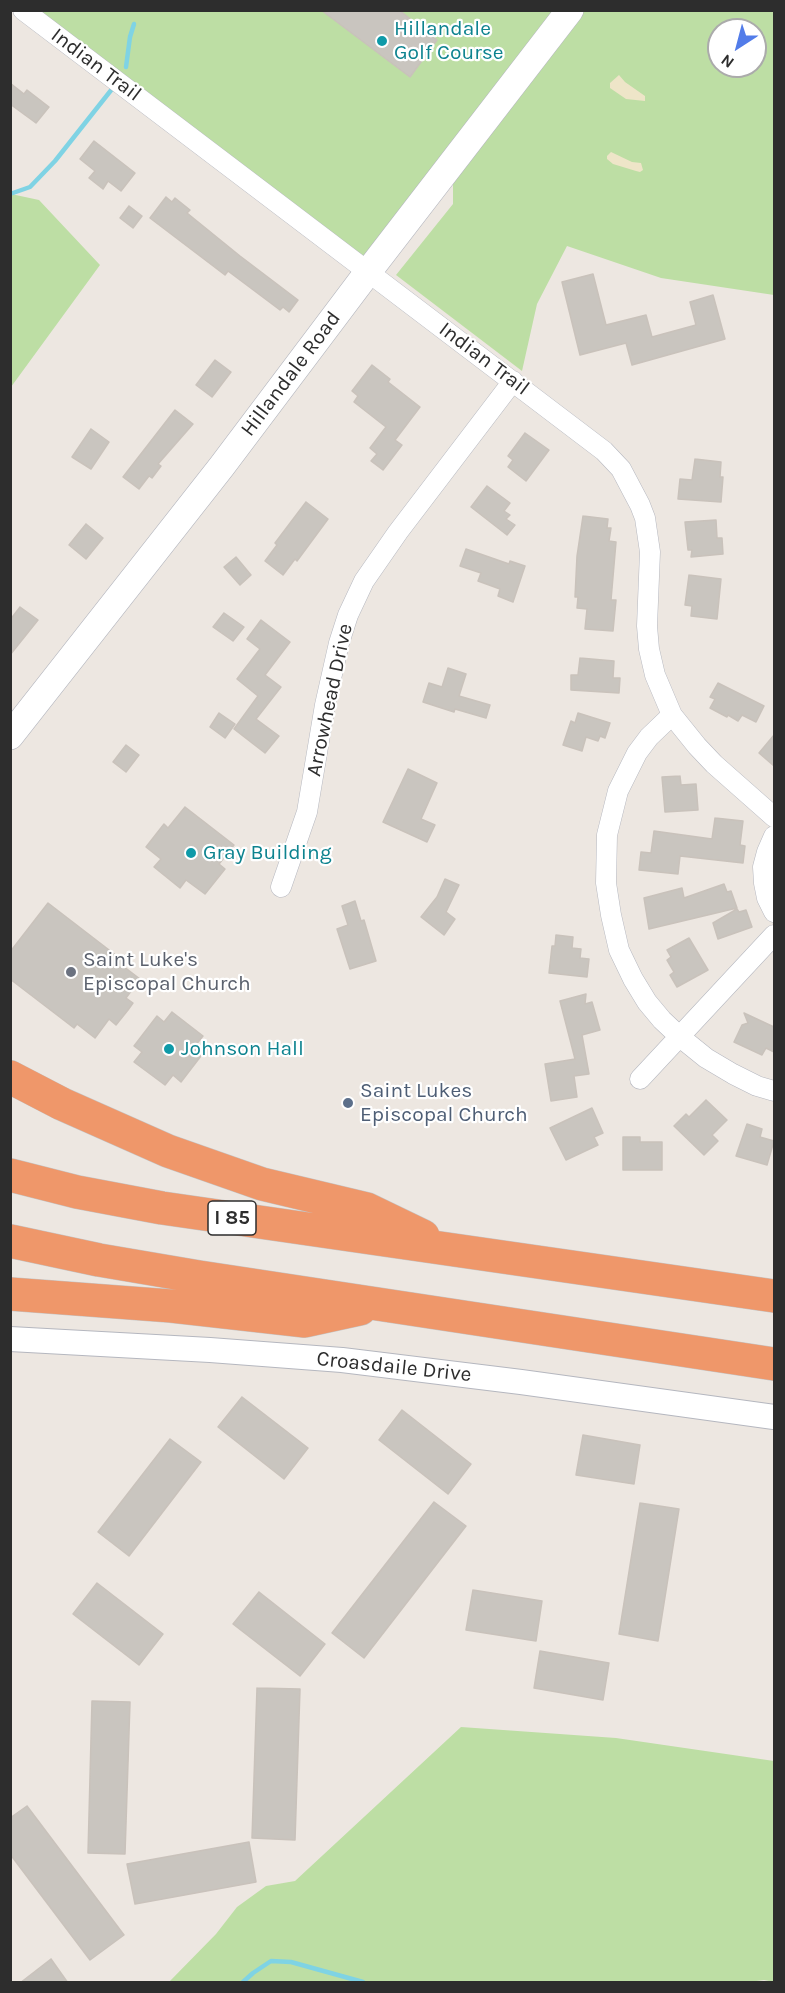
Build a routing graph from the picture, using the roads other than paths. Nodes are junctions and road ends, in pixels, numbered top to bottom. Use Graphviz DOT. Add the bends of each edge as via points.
graph roads {
  1 [pos="23,10"];
  2 [pos="570,10"];
  3 [pos="368,272"];
  4 [pos="513,381"];
  5 [pos="672,715"];
  6 [pos="10,736"];
  7 [pos="774,817"];
  8 [pos="774,836"];
  9 [pos="281,887"];
  10 [pos="774,912"];
  11 [pos="774,935"];
  12 [pos="680,1037"];
  13 [pos="10,1077"];
  14 [pos="640,1079"];
  15 [pos="774,1091"];
  16 [pos="10,1175"];
  17 [pos="10,1241"];
  18 [pos="455,1251"];
  19 [pos="10,1294"];
  20 [pos="774,1296"];
  21 [pos="381,1305"];
  22 [pos="10,1339"];
  23 [pos="774,1365"];
  24 [pos="774,1417"];
  1 -- 3 [label="street, Indian Trail"];
  2 -- 3 [label="main road, Hillandale Road"];
  3 -- 4 [label="street, Indian Trail"];
  3 -- 6 [label="main road, Hillandale Road"];
  4 -- 5 [label="street, Indian Trail" via="604,451 621,469 640,505 650,552 646,626 649,649"];
  4 -- 9 [label="street, Arrowhead Drive" via="398,532 364,581 348,615 306,812"];
  5 -- 7 [label="street, Indian Trail" via="708,758"];
  5 -- 12 [label="street" via="637,753 618,791 607,835 606,883 620,950 633,979 657,1014"];
  8 -- 10 [label="street" via="763,867 767,898"];
  11 -- 12 [label="street"];
  12 -- 14 [label="street"];
  12 -- 15 [label="street" via="733,1074"];
  13 -- 18 [label="highway" via="168,1151 262,1184 367,1209"];
  16 -- 18 [label="highway, I 85" via="162,1208"];
  17 -- 21 [label="highway" via="99,1260"];
  18 -- 20 [label="highway, I 85"];
  19 -- 21 [label="highway" via="304,1321"];
  21 -- 23 [label="highway"];
  22 -- 24 [label="street, Croasdaile Drive" via="342,1360"];
}
